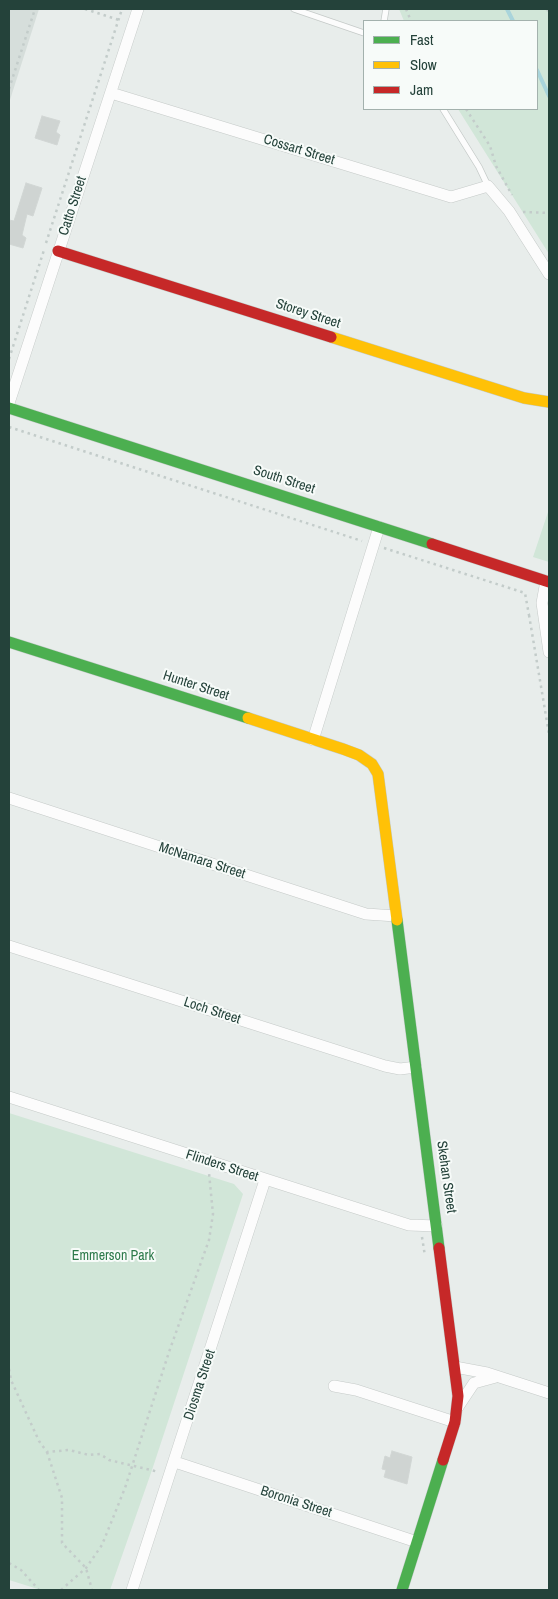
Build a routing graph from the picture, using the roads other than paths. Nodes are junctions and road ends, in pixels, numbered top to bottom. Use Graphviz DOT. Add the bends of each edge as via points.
graph roads {
  1 [pos="138,9"];
  2 [pos="294,9"];
  3 [pos="363,33"];
  4 [pos="111,93"];
  5 [pos="444,110"];
  6 [pos="488,186"];
  7 [pos="58,251"];
  8 [pos="549,274"];
  9 [pos="549,402"];
  10 [pos="9,403"];
  11 [pos="9,408"];
  12 [pos="379,526"];
  13 [pos="548,581"];
  14 [pos="9,642"];
  15 [pos="549,652"];
  16 [pos="313,740"];
  17 [pos="372,764"];
  18 [pos="9,798"];
  19 [pos="396,916"];
  20 [pos="9,946"];
  21 [pos="416,1067"];
  22 [pos="9,1097"];
  23 [pos="265,1180"];
  24 [pos="438,1226"];
  25 [pos="455,1367"];
  26 [pos="500,1377"];
  27 [pos="334,1386"];
  28 [pos="549,1393"];
  29 [pos="457,1408"];
  30 [pos="455,1422"];
  31 [pos="175,1462"];
  32 [pos="417,1542"];
  33 [pos="132,1590"];
  34 [pos="402,1590"];
  1 -- 4 [label="street, Catto Street"];
  2 -- 3 [label="lane"];
  4 -- 6 [label="street, Cossart Street" via="451,197"];
  4 -- 7 [label="street, Catto Street"];
  5 -- 6 [label="lane"];
  6 -- 8 [label="street" via="509,211"];
  7 -- 9 [label="street, Storey Street" via="524,398"];
  7 -- 10 [label="street, Catto Street"];
  11 -- 12 [label="street, South Street"];
  12 -- 13 [label="street, South Street"];
  12 -- 16 [label="street"];
  13 -- 15 [label="street" via="542,594"];
  14 -- 16 [label="street, Hunter Street"];
  16 -- 17 [label="street, Hunter Street" via="360,755"];
  17 -- 19 [label="street, Skehan Street" via="378,774 383,801"];
  18 -- 19 [label="street, McNamara Street" via="366,914"];
  19 -- 21 [label="street, Skehan Street"];
  20 -- 21 [label="street, Loch Street" via="385,1066"];
  21 -- 24 [label="street, Skehan Street"];
  22 -- 23 [label="street, Flinders Street"];
  23 -- 24 [label="street, Flinders Street" via="409,1225"];
  23 -- 31 [label="street, Diosma Street"];
  24 -- 25 [label="street, Skehan Street"];
  25 -- 26 [label="street"];
  25 -- 29 [label="street, Skehan Street"];
  26 -- 28 [label="street"];
  26 -- 29 [label="street" via="474,1383"];
  27 -- 30 [label="street"];
  29 -- 30 [label="street, Skehan Street"];
  30 -- 32 [label="street, Skehan Street"];
  31 -- 32 [label="street, Boronia Street"];
  31 -- 33 [label="street, Diosma Street"];
  32 -- 34 [label="street, Skehan Street"];
}
